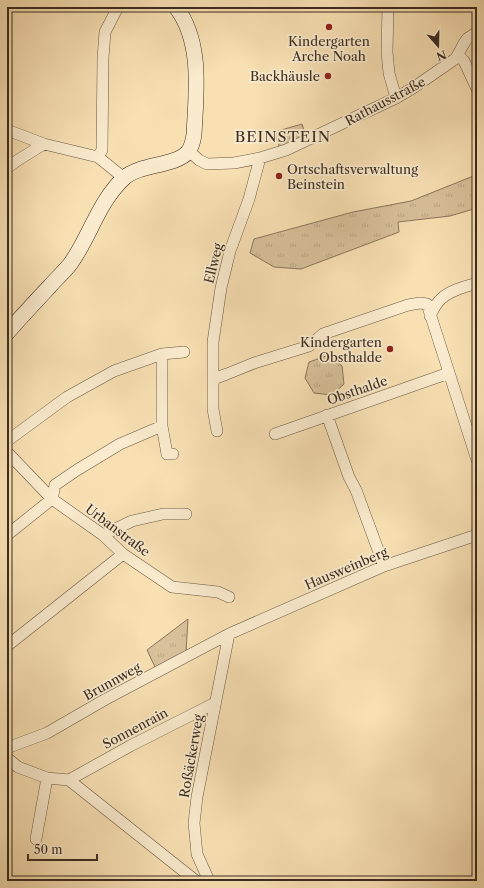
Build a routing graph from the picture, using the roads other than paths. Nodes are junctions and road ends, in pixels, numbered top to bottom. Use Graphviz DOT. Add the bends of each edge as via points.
graph roads {
  1 [pos="118,7"];
  2 [pos="176,7"];
  3 [pos="388,7"];
  4 [pos="477,33"];
  5 [pos="458,55"];
  6 [pos="477,89"];
  7 [pos="396,98"];
  8 [pos="7,130"];
  9 [pos="44,144"];
  10 [pos="189,151"];
  11 [pos="98,156"];
  12 [pos="260,158"];
  13 [pos="7,168"];
  14 [pos="124,178"];
  15 [pos="477,283"];
  16 [pos="430,316"];
  17 [pos="7,332"];
  18 [pos="184,352"];
  19 [pos="162,354"];
  20 [pos="449,373"];
  21 [pos="213,378"];
  22 [pos="327,415"];
  23 [pos="162,426"];
  24 [pos="217,431"];
  25 [pos="275,434"];
  26 [pos="7,441"];
  27 [pos="7,452"];
  28 [pos="173,454"];
  29 [pos="477,460"];
  30 [pos="52,499"];
  31 [pos="186,514"];
  32 [pos="7,535"];
  33 [pos="103,535"];
  34 [pos="477,535"];
  35 [pos="123,554"];
  36 [pos="384,566"];
  37 [pos="230,596"];
  38 [pos="229,634"];
  39 [pos="7,646"];
  40 [pos="215,703"];
  41 [pos="7,748"];
  42 [pos="7,758"];
  43 [pos="47,778"];
  44 [pos="69,780"];
  45 [pos="36,839"];
  46 [pos="199,859"];
  47 [pos="193,879"];
  48 [pos="209,881"];
  1 -- 11 [label="street" via="105,32 102,150"];
  2 -- 10 [label="street" via="183,17 194,50 194,135"];
  3 -- 7 [label="street" via="387,52 389,73"];
  4 -- 5 [label="street, Rathausstraße" via="463,44"];
  5 -- 6 [label="street"];
  5 -- 7 [label="street, Rathausstraße"];
  7 -- 12 [label="street, Rathausstraße" via="292,147"];
  8 -- 9 [label="street"];
  9 -- 11 [label="street"];
  9 -- 13 [label="street"];
  10 -- 12 [label="street, Rathausstraße" via="207,164 234,163"];
  10 -- 14 [label="street" via="177,159 137,170"];
  11 -- 14 [label="street"];
  12 -- 21 [label="street, Ellweg" via="249,199 230,251 221,288 213,342"];
  14 -- 17 [label="street" via="99,211 70,264"];
  15 -- 16 [label="street" via="440,299"];
  16 -- 20 [label="street"];
  16 -- 21 [label="street" via="427,304 408,305 322,334 309,346"];
  18 -- 19 [label="street"];
  19 -- 23 [label="street"];
  19 -- 26 [label="street" via="114,371 67,398"];
  20 -- 22 [label="street, Obsthalde"];
  20 -- 29 [label="street"];
  21 -- 24 [label="street, Ellweg" via="212,410"];
  22 -- 25 [label="street, Obsthalde"];
  22 -- 36 [label="street"];
  23 -- 28 [label="street" via="167,454"];
  23 -- 30 [label="street" via="120,444 77,470 55,485"];
  27 -- 30 [label="street, Urbanstraße"];
  30 -- 32 [label="street"];
  30 -- 33 [label="street, Urbanstraße"];
  31 -- 33 [label="street" via="163,514 132,521"];
  33 -- 35 [label="street, Urbanstraße"];
  34 -- 36 [label="street, Hausweinberg"];
  35 -- 37 [label="street, Urbanstraße" via="172,587 218,592"];
  35 -- 39 [label="street"];
  36 -- 38 [label="street, Hausweinberg"];
  38 -- 40 [label="street, Roßäckerweg"];
  38 -- 41 [label="street, Brunnweg" via="46,733"];
  40 -- 44 [label="street, Sonnenrain"];
  40 -- 46 [label="street, Roßäckerweg" via="194,823"];
  42 -- 43 [label="street" via="18,767"];
  43 -- 44 [label="street"];
  43 -- 45 [label="street"];
  44 -- 47 [label="street"];
  46 -- 47 [label="street"];
  46 -- 48 [label="street, Roßäckerweg"];
}
